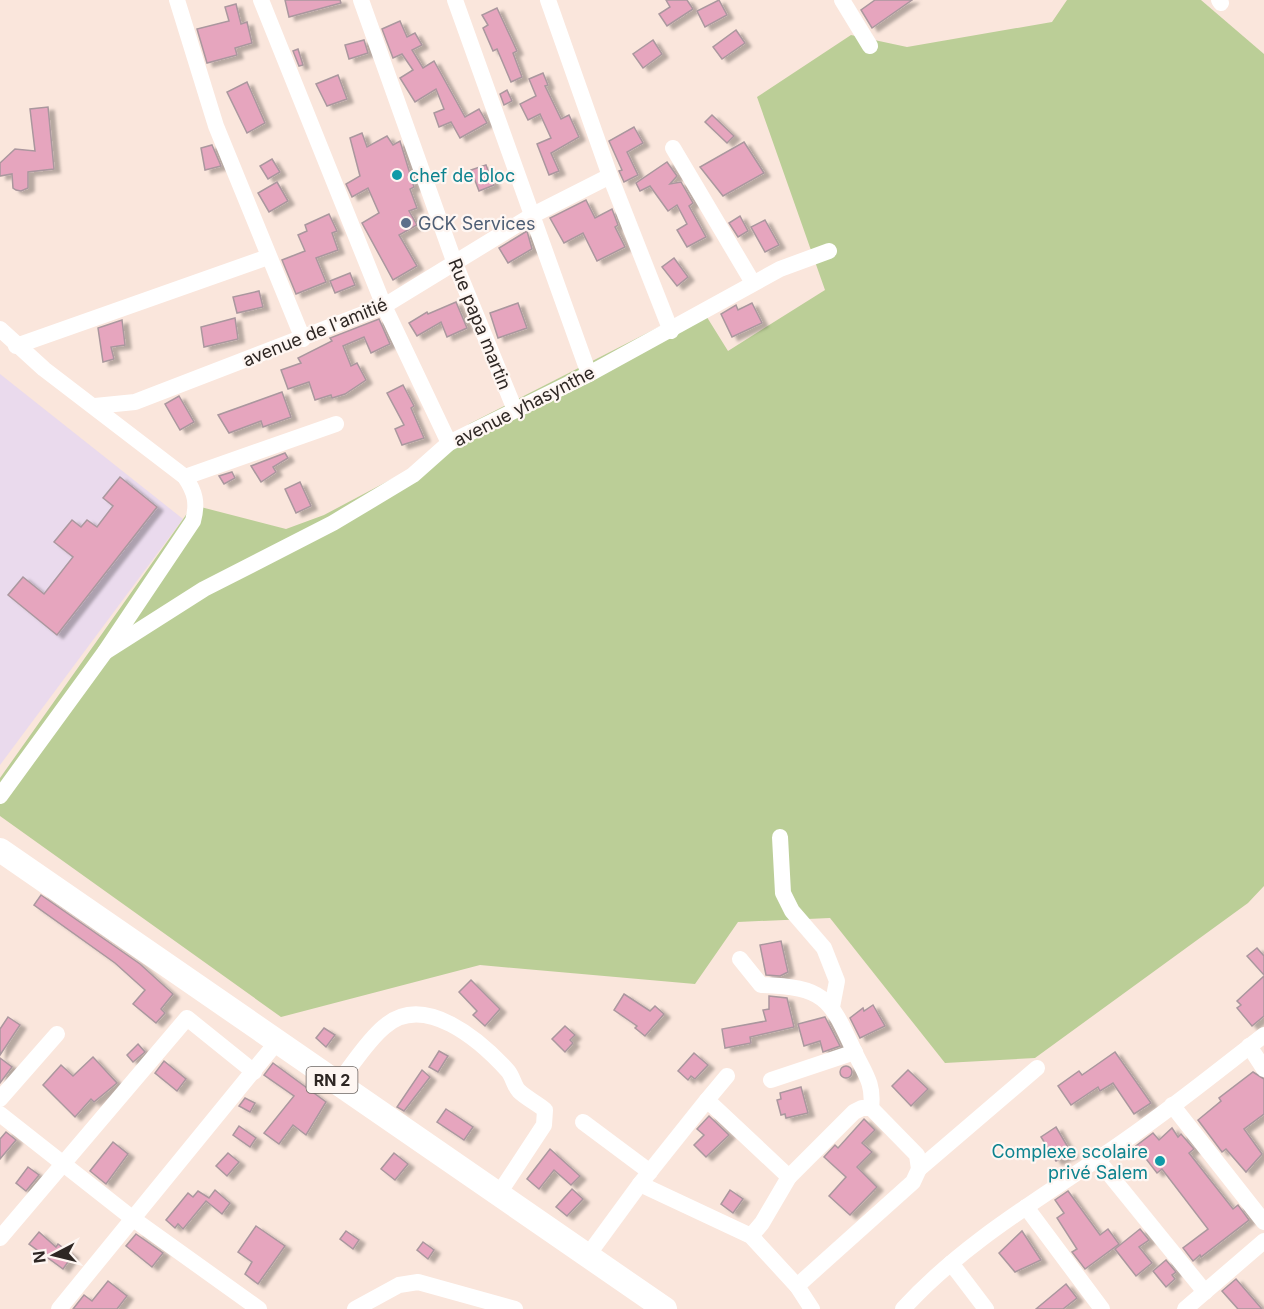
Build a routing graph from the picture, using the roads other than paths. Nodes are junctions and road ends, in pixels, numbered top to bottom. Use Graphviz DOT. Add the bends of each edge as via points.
graph roads {
  1 [pos="177,0"];
  2 [pos="261,0"];
  3 [pos="362,0"];
  4 [pos="455,0"];
  5 [pos="548,0"];
  6 [pos="842,0"];
  7 [pos="870,46"];
  8 [pos="672,148"];
  9 [pos="609,176"];
  10 [pos="531,216"];
  11 [pos="829,251"];
  12 [pos="268,256"];
  13 [pos="454,261"];
  14 [pos="753,283"];
  15 [pos="384,306"];
  16 [pos="0,329"];
  17 [pos="671,331"];
  18 [pos="303,339"];
  19 [pos="16,346"];
  20 [pos="589,374"];
  21 [pos="95,406"];
  22 [pos="515,410"];
  23 [pos="336,424"];
  24 [pos="449,443"];
  25 [pos="184,477"];
  26 [pos="105,652"];
  27 [pos="0,796"];
  28 [pos="780,837"];
  29 [pos="0,850"];
  30 [pos="740,958"];
  31 [pos="832,1007"];
  32 [pos="57,1034"];
  33 [pos="1264,1035"];
  34 [pos="277,1042"];
  35 [pos="1249,1046"];
  36 [pos="855,1052"];
  37 [pos="1037,1068"];
  38 [pos="1264,1069"];
  39 [pos="254,1072"];
  40 [pos="727,1076"];
  41 [pos="771,1080"];
  42 [pos="337,1084"];
  43 [pos="0,1099"];
  44 [pos="707,1100"];
  45 [pos="1172,1105"];
  46 [pos="871,1108"];
  47 [pos="0,1114"];
  48 [pos="582,1122"];
  49 [pos="1097,1159"];
  50 [pos="63,1162"];
  51 [pos="918,1169"];
  52 [pos="645,1178"];
  53 [pos="789,1178"];
  54 [pos="498,1195"];
  55 [pos="1026,1207"];
  56 [pos="132,1218"];
  57 [pos="1264,1222"];
  58 [pos="751,1236"];
  59 [pos="0,1238"];
  60 [pos="1264,1241"];
  61 [pos="588,1255"];
  62 [pos="951,1263"];
  63 [pos="797,1286"];
  64 [pos="1205,1292"];
  65 [pos="59,1309"];
  66 [pos="259,1309"];
  67 [pos="355,1309"];
  68 [pos="515,1309"];
  69 [pos="665,1309"];
  70 [pos="812,1309"];
  71 [pos="903,1309"];
  72 [pos="987,1309"];
  73 [pos="1102,1309"];
  74 [pos="1185,1309"];
  1 -- 12 [label="street" via="216,126"];
  2 -- 15 [label="street"];
  3 -- 13 [label="street, Rue papa martin"];
  4 -- 10 [label="street"];
  5 -- 9 [label="street"];
  6 -- 7 [label="street"];
  8 -- 14 [label="street"];
  9 -- 10 [label="street, avenue de l'amitié"];
  9 -- 17 [label="street"];
  10 -- 13 [label="street, avenue de l'amitié"];
  10 -- 20 [label="street"];
  11 -- 14 [label="street, avenue yhasynthe"];
  12 -- 18 [label="street"];
  12 -- 19 [label="street"];
  13 -- 15 [label="street, avenue de l'amitié"];
  13 -- 22 [label="street, Rue papa martin"];
  14 -- 17 [label="street, avenue yhasynthe"];
  15 -- 18 [label="street, avenue de l'amitié"];
  15 -- 24 [label="street"];
  16 -- 19 [label="street"];
  17 -- 20 [label="street, avenue yhasynthe"];
  18 -- 21 [label="street, avenue de l'amitié" via="135,402"];
  19 -- 21 [label="street"];
  20 -- 22 [label="street, avenue yhasynthe"];
  21 -- 25 [label="street"];
  22 -- 24 [label="street, avenue yhasynthe"];
  23 -- 25 [label="street"];
  24 -- 26 [label="street, avenue yhasynthe" via="413,475 333,524 204,590"];
  25 -- 26 [label="street" via="195,494 193,521"];
  26 -- 27 [label="street"];
  28 -- 31 [label="street" via="783,893 792,911 824,948 837,981"];
  29 -- 34 [label="highway, RN 2"];
  30 -- 31 [label="street" via="761,985 797,986"];
  31 -- 36 [label="street"];
  32 -- 43 [label="street"];
  33 -- 35 [label="street"];
  34 -- 39 [label="street"];
  34 -- 42 [label="highway, RN 2"];
  35 -- 38 [label="street"];
  35 -- 45 [label="street"];
  36 -- 41 [label="street"];
  36 -- 46 [label="street" via="873,1090"];
  37 -- 51 [label="street"];
  39 -- 50 [label="street" via="187,1018"];
  39 -- 56 [label="street"];
  40 -- 44 [label="street"];
  42 -- 54 [label="highway, RN 2"];
  42 -- 54 [label="street" via="384,1027 401,1016 420,1014 459,1029 486,1047 511,1074 519,1090 545,1110 544,1125"];
  44 -- 52 [label="street"];
  44 -- 53 [label="street"];
  45 -- 49 [label="street"];
  45 -- 57 [label="street"];
  46 -- 51 [label="street" via="917,1155"];
  46 -- 53 [label="street" via="855,1112"];
  47 -- 50 [label="street"];
  48 -- 52 [label="street"];
  49 -- 55 [label="street"];
  49 -- 64 [label="street"];
  50 -- 56 [label="street"];
  50 -- 59 [label="street"];
  51 -- 63 [label="street" via="913,1182"];
  52 -- 58 [label="street"];
  52 -- 61 [label="street"];
  53 -- 58 [label="street"];
  54 -- 61 [label="highway, RN 2"];
  55 -- 62 [label="street"];
  55 -- 73 [label="street"];
  56 -- 65 [label="street"];
  56 -- 66 [label="street"];
  58 -- 63 [label="street"];
  60 -- 64 [label="street"];
  61 -- 69 [label="highway, RN 2"];
  62 -- 71 [label="street" via="934,1275"];
  62 -- 72 [label="street"];
  63 -- 70 [label="street"];
  64 -- 74 [label="street"];
  67 -- 68 [label="street" via="399,1285 418,1282"];
}
